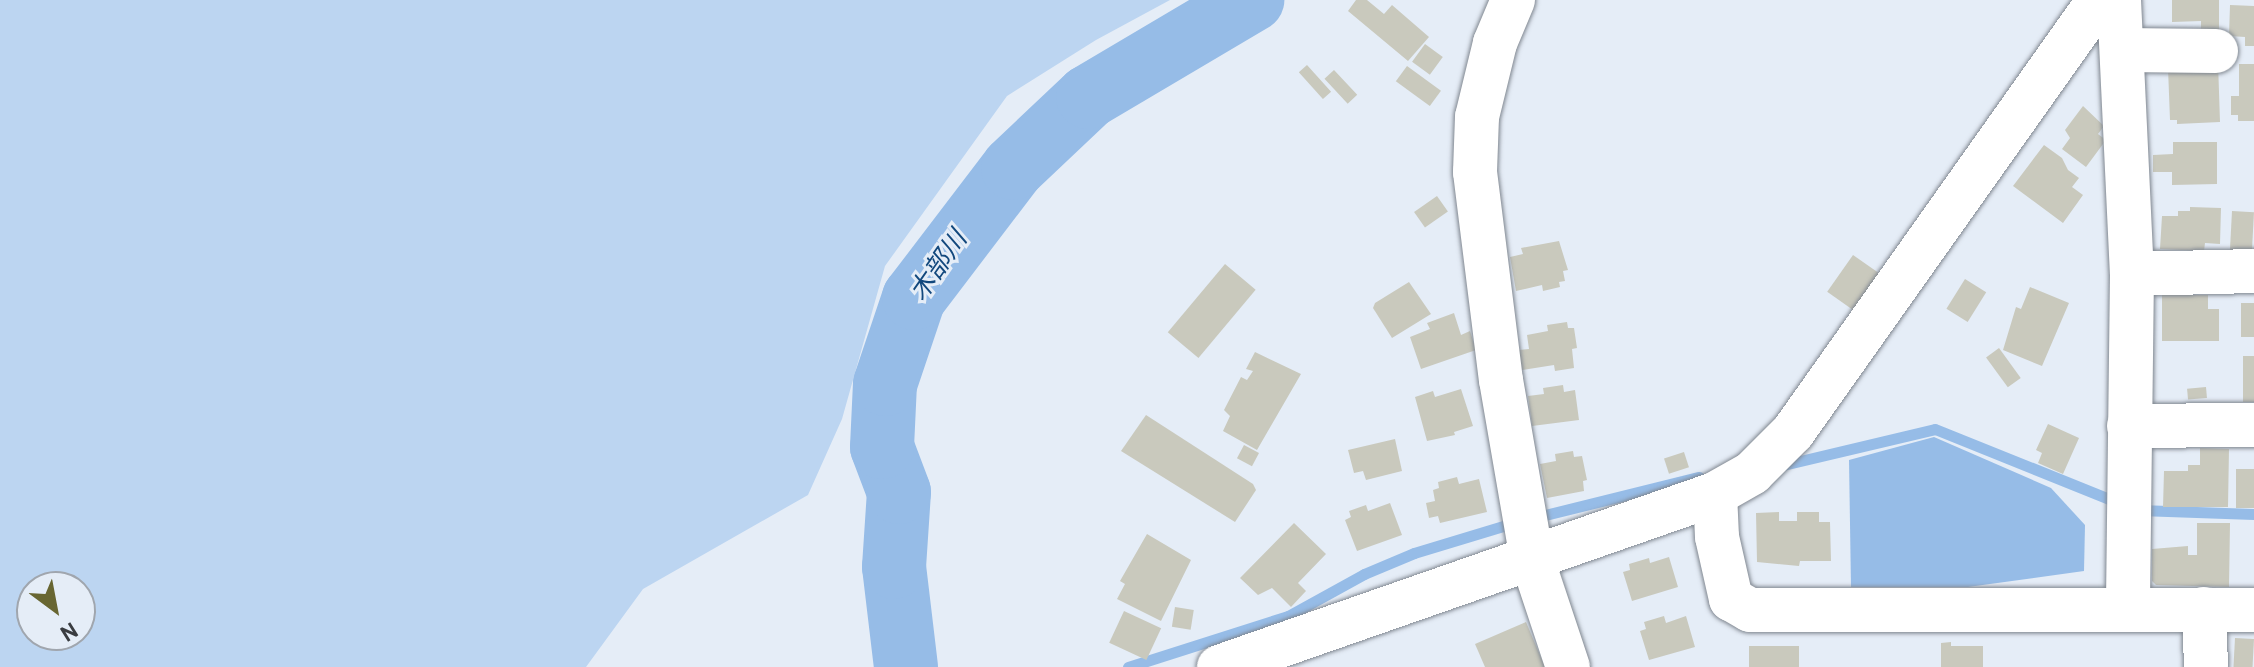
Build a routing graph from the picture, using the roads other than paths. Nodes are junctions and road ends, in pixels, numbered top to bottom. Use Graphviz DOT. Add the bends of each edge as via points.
graph roads {
  1 [pos="1513,0"];
  2 [pos="2099,0"];
  3 [pos="2119,0"];
  4 [pos="2122,50"];
  5 [pos="2216,51"];
  6 [pos="2254,271"];
  7 [pos="2132,274"];
  8 [pos="2254,425"];
  9 [pos="2129,426"];
  10 [pos="1715,494"];
  11 [pos="1532,559"];
  12 [pos="2128,609"];
  13 [pos="2204,609"];
  14 [pos="2254,610"];
  15 [pos="1219,667"];
  16 [pos="1568,667"];
  17 [pos="2206,667"];
  1 -- 11 [label="street" via="1495,43 1477,117 1475,172 1501,380"];
  2 -- 10 [label="street" via="1793,432 1752,473"];
  3 -- 4 [label="street"];
  4 -- 5 [label="street"];
  4 -- 7 [label="street"];
  6 -- 7 [label="street"];
  7 -- 9 [label="street"];
  8 -- 9 [label="street"];
  9 -- 12 [label="street"];
  10 -- 11 [label="street"];
  10 -- 12 [label="street" via="1717,537 1731,599 1750,610"];
  11 -- 15 [label="street"];
  11 -- 16 [label="street"];
  12 -- 13 [label="street"];
  13 -- 14 [label="street"];
  13 -- 17 [label="street"];
}
